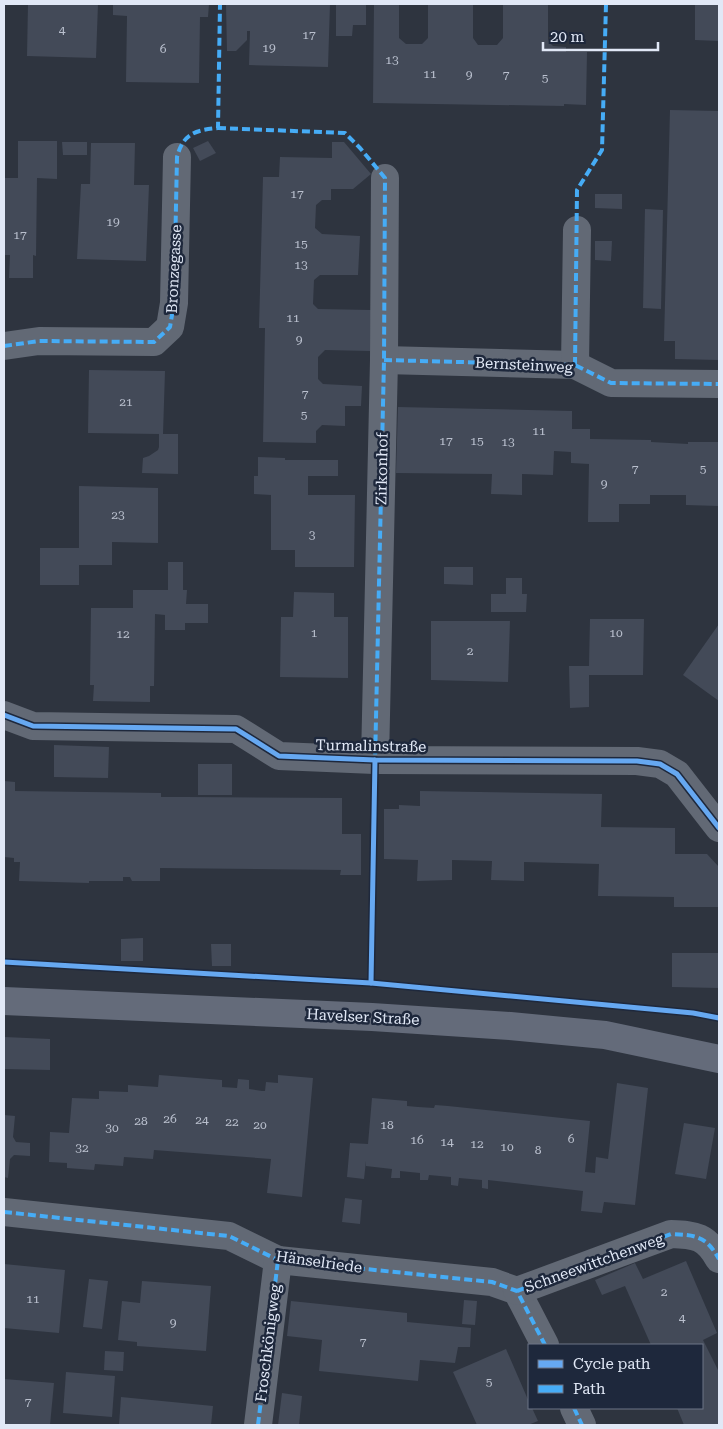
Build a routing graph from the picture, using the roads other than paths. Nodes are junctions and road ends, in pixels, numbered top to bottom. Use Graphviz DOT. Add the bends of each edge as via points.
graph roads {
  1 [pos="177,157"];
  2 [pos="385,178"];
  3 [pos="577,230"];
  4 [pos="4,346"];
  5 [pos="384,360"];
  6 [pos="575,365"];
  7 [pos="719,384"];
  8 [pos="4,715"];
  9 [pos="375,760"];
  10 [pos="719,828"];
  11 [pos="4,1001"];
  12 [pos="719,1059"];
  13 [pos="4,1212"];
  14 [pos="719,1259"];
  15 [pos="278,1260"];
  16 [pos="517,1291"];
  17 [pos="544,1344"];
  18 [pos="574,1409"];
  19 [pos="258,1425"];
  20 [pos="582,1425"];
  1 -- 4 [label="street, Bronzegasse" via="174,303 170,327 162,336 154,342 39,341"];
  2 -- 5 [label="street, Zirkonhof"];
  3 -- 6 [label="street"];
  5 -- 6 [label="street, Bernsteinweg"];
  5 -- 9 [label="street, Zirkonhof"];
  6 -- 7 [label="street, Bernsteinweg" via="611,383"];
  8 -- 9 [label="street, Turmalinstraße" via="33,726 236,729 279,756"];
  9 -- 10 [label="street, Turmalinstraße" via="637,761 660,764 678,774"];
  11 -- 12 [label="street, Havelser Straße" via="362,1016 510,1026 605,1035"];
  13 -- 15 [label="street, Hänselriede" via="228,1236"];
  14 -- 16 [label="street, Schneewittchenweg" via="704,1241 692,1235 671,1234"];
  15 -- 16 [label="street, Hänselriede" via="492,1282"];
  15 -- 19 [label="street, Froschkönigweg"];
  16 -- 17 [label="street"];
  18 -- 20 [label="street"];
}
